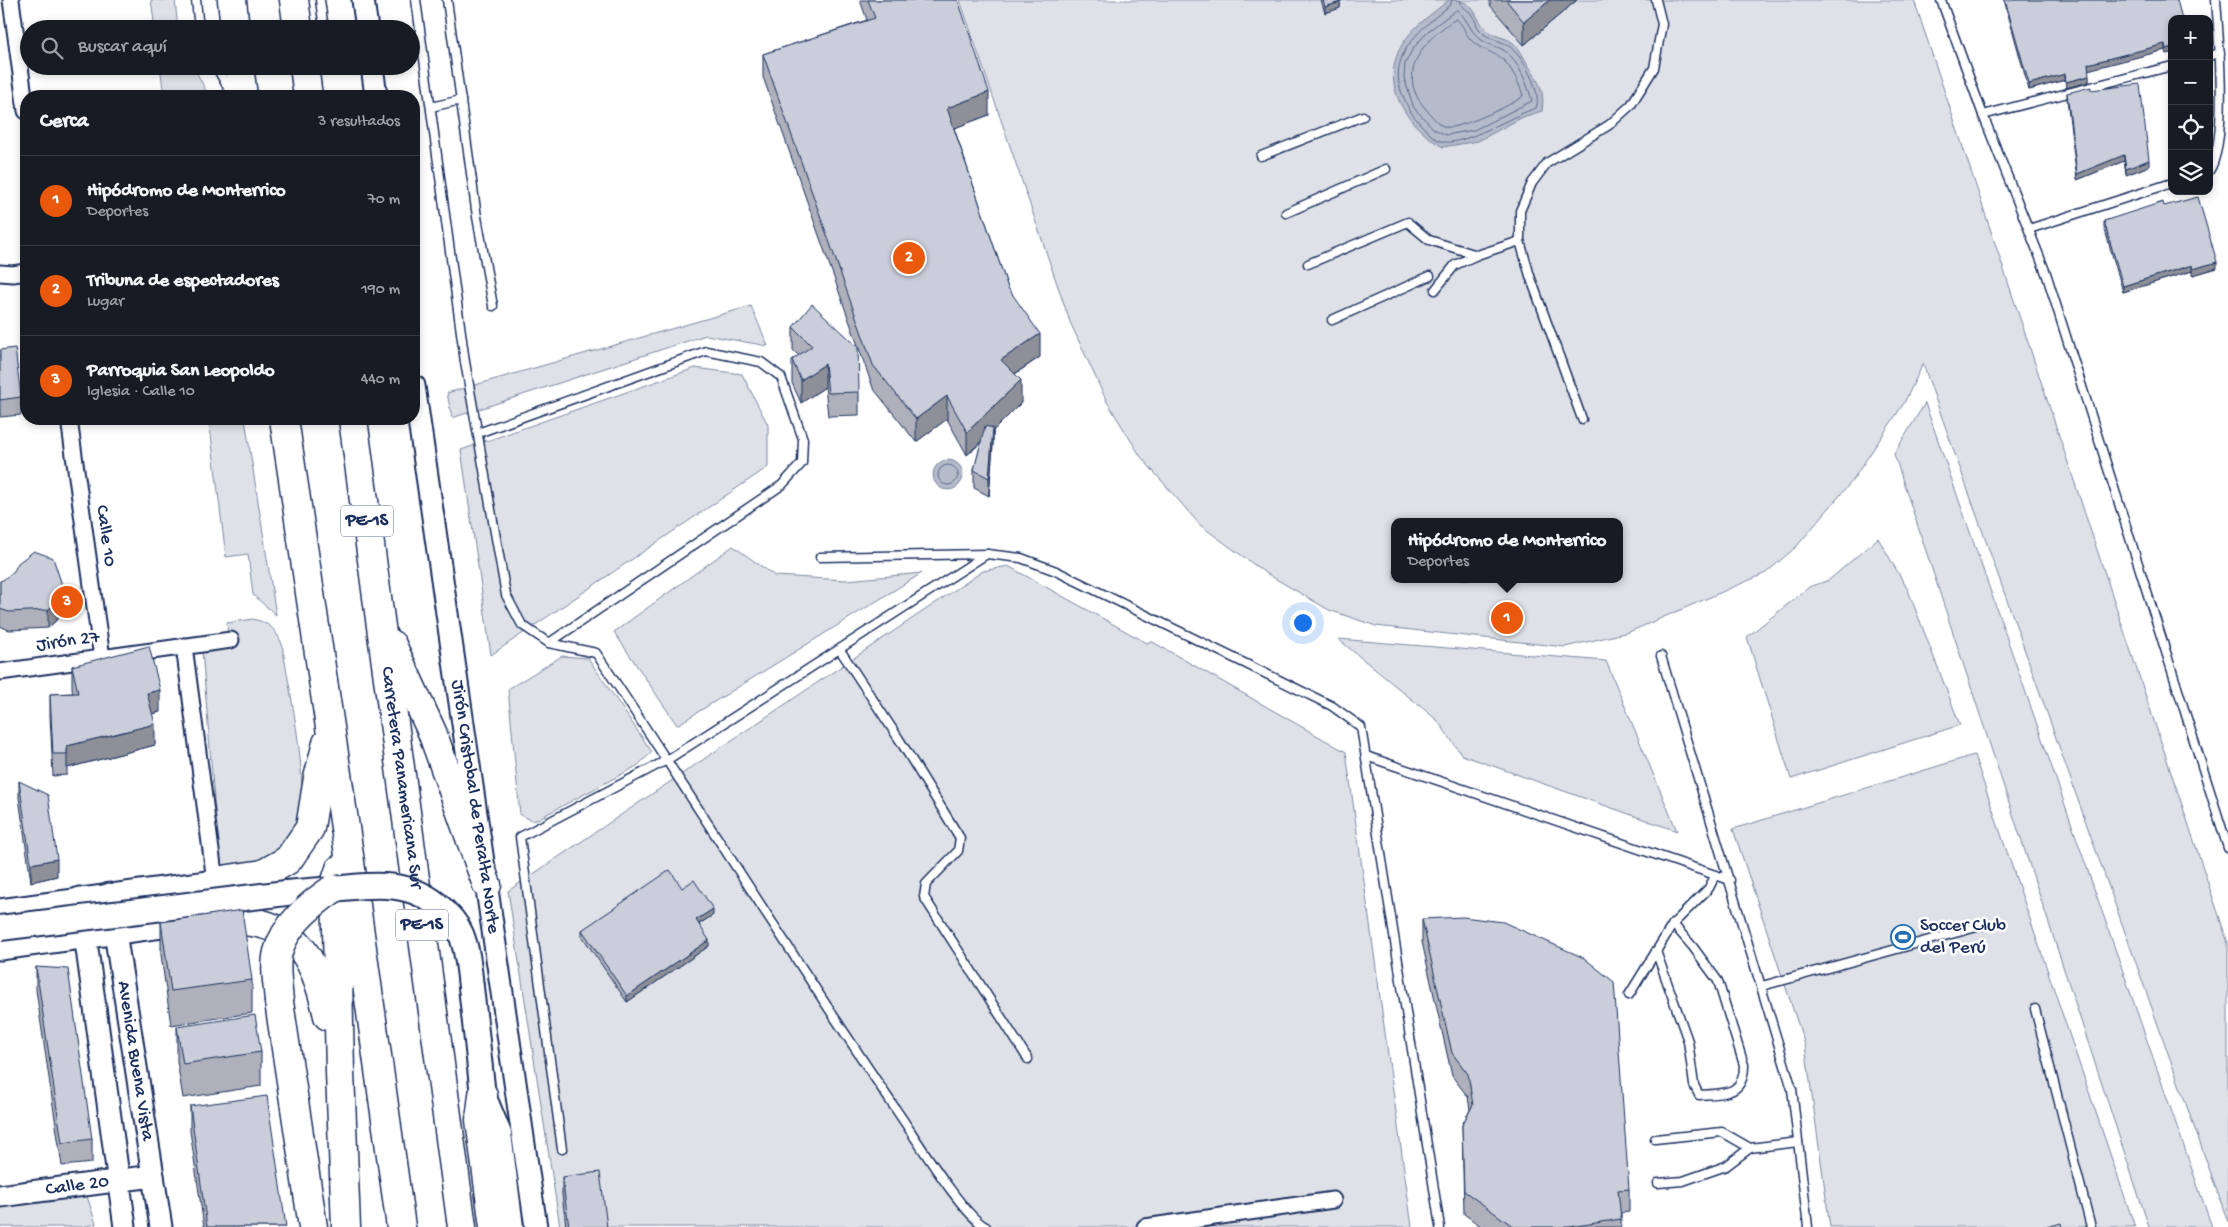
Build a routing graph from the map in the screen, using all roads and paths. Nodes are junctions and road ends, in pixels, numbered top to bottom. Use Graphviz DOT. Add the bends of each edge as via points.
graph roads {
  1 [pos="11,0"];
  2 [pos="196,0"];
  3 [pos="232,0"];
  4 [pos="294,0"];
  5 [pos="320,0"];
  6 [pos="363,0"];
  7 [pos="416,0"];
  8 [pos="447,0"];
  9 [pos="1656,0"];
  10 [pos="1942,0"];
  11 [pos="2216,0"];
  12 [pos="198,20"];
  13 [pos="234,20"];
  14 [pos="297,20"];
  15 [pos="323,20"];
  16 [pos="366,20"];
  17 [pos="419,20"];
  18 [pos="420,28"];
  19 [pos="2220,53"];
  20 [pos="2213,55"];
  21 [pos="20,67"];
  22 [pos="2168,67"];
  23 [pos="21,75"];
  24 [pos="221,75"];
  25 [pos="241,75"];
  26 [pos="373,75"];
  27 [pos="23,90"];
  28 [pos="230,90"];
  29 [pos="242,90"];
  30 [pos="375,90"];
  31 [pos="461,100"];
  32 [pos="431,106"];
  33 [pos="1983,115"];
  34 [pos="1363,116"];
  35 [pos="1261,156"];
  36 [pos="2213,164"];
  37 [pos="1386,169"];
  38 [pos="2168,184"];
  39 [pos="1286,213"];
  40 [pos="2029,229"];
  41 [pos="1520,241"];
  42 [pos="1477,255"];
  43 [pos="1308,264"];
  44 [pos="0,272"];
  45 [pos="20,273"];
  46 [pos="1430,276"];
  47 [pos="1435,290"];
  48 [pos="493,306"];
  49 [pos="1332,320"];
  50 [pos="1582,419"];
  51 [pos="70,425"];
  52 [pos="285,425"];
  53 [pos="354,425"];
  54 [pos="420,425"];
  55 [pos="478,433"];
  56 [pos="987,554"];
  57 [pos="820,557"];
  58 [pos="382,623"];
  59 [pos="231,640"];
  60 [pos="549,643"];
  61 [pos="184,646"];
  62 [pos="840,650"];
  63 [pos="1661,656"];
  64 [pos="102,658"];
  65 [pos="0,672"];
  66 [pos="330,732"];
  67 [pos="1366,756"];
  68 [pos="667,760"];
  69 [pos="347,840"];
  70 [pos="2228,848"];
  71 [pos="1715,876"];
  72 [pos="1730,880"];
  73 [pos="215,881"];
  74 [pos="487,885"];
  75 [pos="333,888"];
  76 [pos="109,894"];
  77 [pos="80,898"];
  78 [pos="0,910"];
  79 [pos="221,920"];
  80 [pos="1673,924"];
  81 [pos="1984,925"];
  82 [pos="0,928"];
  83 [pos="114,932"];
  84 [pos="85,937"];
  85 [pos="0,949"];
  86 [pos="1656,951"];
  87 [pos="1762,986"];
  88 [pos="1629,995"];
  89 [pos="2035,1009"];
  90 [pos="1028,1059"];
  91 [pos="340,1072"];
  92 [pos="483,1095"];
  93 [pos="1656,1139"];
  94 [pos="1798,1142"];
  95 [pos="1750,1148"];
  96 [pos="562,1149"];
  97 [pos="153,1176"];
  98 [pos="118,1181"];
  99 [pos="1658,1183"];
  100 [pos="0,1196"];
  101 [pos="1334,1200"];
  102 [pos="125,1227"];
  103 [pos="161,1227"];
  104 [pos="313,1227"];
  105 [pos="346,1227"];
  106 [pos="401,1227"];
  107 [pos="462,1227"];
  108 [pos="494,1227"];
  109 [pos="511,1227"];
  110 [pos="536,1227"];
  111 [pos="986,1227"];
  112 [pos="1145,1227"];
  113 [pos="1440,1227"];
  114 [pos="1808,1227"];
  115 [pos="2091,1227"];
  1 -- 21 [label="street"];
  2 -- 12 [label="lane"];
  3 -- 13 [label="highway"];
  4 -- 14 [label="highway"];
  5 -- 15 [label="lane"];
  6 -- 16 [label="main road"];
  7 -- 17 [label="lane"];
  8 -- 31 [label="lane"];
  9 -- 41 [label="lane" via="1662,24 1654,68 1631,105 1610,125 1547,163 1532,183 1520,212"];
  10 -- 33 [label="lane"];
  11 -- 19 [label="lane"];
  18 -- 32 [label="lane"];
  19 -- 20 [label="lane"];
  19 -- 36 [label="lane" via="2225,116 2223,145"];
  22 -- 33 [label="lane"];
  23 -- 27 [label="street"];
  24 -- 28 [label="lane"];
  25 -- 29 [label="highway"];
  26 -- 30 [label="main road"];
  31 -- 32 [label="lane"];
  31 -- 48 [label="lane" via="481,246"];
  32 -- 55 [label="lane" via="465,362"];
  33 -- 40 [label="lane"];
  34 -- 35 [label="lane"];
  37 -- 39 [label="lane"];
  38 -- 40 [label="lane"];
  40 -- 70 [label="lane" via="2046,273"];
  41 -- 42 [label="lane"];
  41 -- 50 [label="lane"];
  42 -- 43 [label="lane" via="1429,240 1410,223"];
  42 -- 47 [label="lane" via="1455,265"];
  44 -- 45 [label="street"];
  46 -- 49 [label="lane"];
  51 -- 64 [label="street, Calle 10"];
  52 -- 66 [label="highway"];
  53 -- 58 [label="highway, Carretera Panamericana Sur / PE-1S"];
  54 -- 74 [label="main road, Jirón Cristobal de Peralta Norte"];
  55 -- 60 [label="lane" via="506,595 522,625"];
  55 -- 60 [label="lane" via="706,351 761,362 781,377 803,439 802,463 782,486"];
  56 -- 57 [label="lane"];
  56 -- 62 [label="lane"];
  56 -- 67 [label="lane" via="1021,558 1056,571 1332,706 1361,727"];
  58 -- 74 [label="highway" via="432,732"];
  58 -- 107 [label="highway, Carretera Panamericana Sur / PE-1S"];
  59 -- 61 [label="street, Jirón 27"];
  60 -- 68 [label="lane" via="596,653"];
  61 -- 64 [label="street, Jirón 27"];
  61 -- 73 [label="street"];
  62 -- 68 [label="lane"];
  62 -- 90 [label="lane" via="960,838 958,851 926,884 924,897"];
  63 -- 72 [label="lane"];
  64 -- 65 [label="street, Jirón 27"];
  66 -- 69 [label="highway"];
  66 -- 73 [label="highway" via="310,828 288,860 262,874"];
  67 -- 71 [label="lane"];
  67 -- 113 [label="lane"];
  68 -- 96 [label="lane" via="520,837"];
  68 -- 111 [label="lane" via="813,987 912,1133 977,1223"];
  69 -- 91 [label="highway" via="336,881"];
  69 -- 106 [label="highway"];
  71 -- 72 [label="lane"];
  71 -- 80 [label="lane" via="1709,888"];
  72 -- 87 [label="lane"];
  73 -- 76 [label="main road"];
  74 -- 110 [label="main road, Jirón Cristobal de Peralta Norte"];
  75 -- 82 [label="main road, bridge"];
  75 -- 92 [label="main road, bridge" via="396,885 423,895 453,920 467,954"];
  75 -- 104 [label="highway, bridge" via="294,923 283,938 278,953 279,1002"];
  76 -- 77 [label="main road"];
  76 -- 83 [label="main road, Avenida Buena Vista"];
  77 -- 78 [label="main road"];
  77 -- 84 [label="main road, Avenida Buena Vista"];
  79 -- 83 [label="main road"];
  79 -- 91 [label="highway" via="268,925 291,937 310,958 321,986"];
  80 -- 86 [label="lane"];
  80 -- 86 [label="lane" via="1718,981 1744,1065 1744,1078 1738,1087 1727,1093 1699,1095 1694,1085 1688,1042"];
  81 -- 87 [label="lane"];
  83 -- 84 [label="main road"];
  83 -- 97 [label="main road, Avenida Buena Vista"];
  84 -- 85 [label="main road"];
  84 -- 98 [label="main road, Avenida Buena Vista"];
  86 -- 88 [label="lane"];
  87 -- 94 [label="lane" via="1792,1089"];
  89 -- 115 [label="lane"];
  91 -- 105 [label="highway"];
  92 -- 108 [label="highway" via="480,1120"];
  92 -- 109 [label="main road" via="499,1134"];
  93 -- 95 [label="lane" via="1722,1132"];
  94 -- 95 [label="lane"];
  94 -- 114 [label="lane"];
  95 -- 99 [label="lane" via="1726,1166 1683,1181"];
  97 -- 98 [label="main road, Calle 20"];
  97 -- 103 [label="main road, Avenida Buena Vista"];
  98 -- 100 [label="main road, Calle 20"];
  98 -- 102 [label="main road, Avenida Buena Vista"];
  101 -- 112 [label="street"];
}
